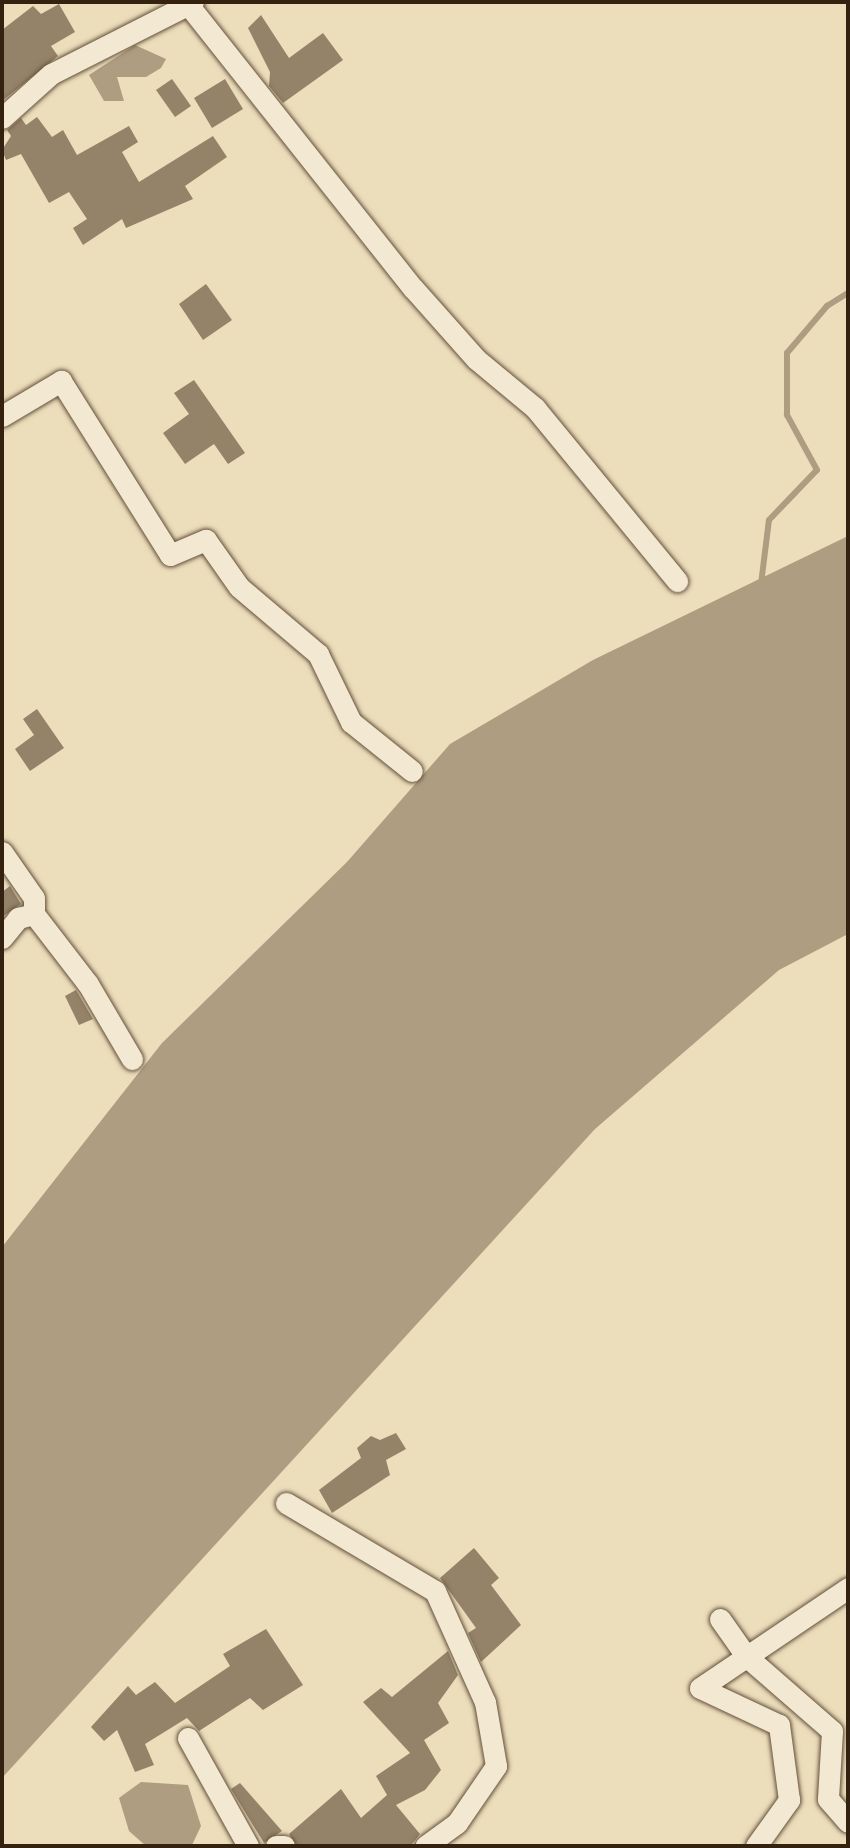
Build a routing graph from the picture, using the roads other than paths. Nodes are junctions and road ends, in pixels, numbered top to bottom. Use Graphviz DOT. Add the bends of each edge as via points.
graph roads {
  1 [pos="189,2"];
  2 [pos="2,118"];
  3 [pos="2,416"];
  4 [pos="677,581"];
  5 [pos="412,771"];
  6 [pos="2,852"];
  7 [pos="34,915"];
  8 [pos="2,938"];
  9 [pos="132,1059"];
  10 [pos="286,1503"];
  11 [pos="848,1588"];
  12 [pos="720,1619"];
  13 [pos="746,1656"];
  14 [pos="188,1738"];
  15 [pos="848,1822"];
  16 [pos="248,1846"];
  17 [pos="276,1846"];
  18 [pos="284,1846"];
  19 [pos="425,1846"];
  20 [pos="756,1846"];
  1 -- 2 [label="street" via="51,74"];
  1 -- 4 [label="street" via="413,288 476,359 536,408"];
  3 -- 5 [label="street" via="61,381 170,555 206,540 239,587 318,654 351,722"];
  6 -- 7 [label="street" via="34,898"];
  7 -- 8 [label="street" via="18,918"];
  7 -- 9 [label="street" via="88,984"];
  10 -- 19 [label="street" via="435,1591 485,1702 496,1766 457,1823"];
  11 -- 13 [label="street"];
  12 -- 13 [label="street"];
  13 -- 15 [label="street" via="832,1731 828,1799"];
  13 -- 20 [label="street" via="701,1688 779,1725 789,1800"];
  14 -- 16 [label="street"];
  17 -- 18 [label="street"];
}
